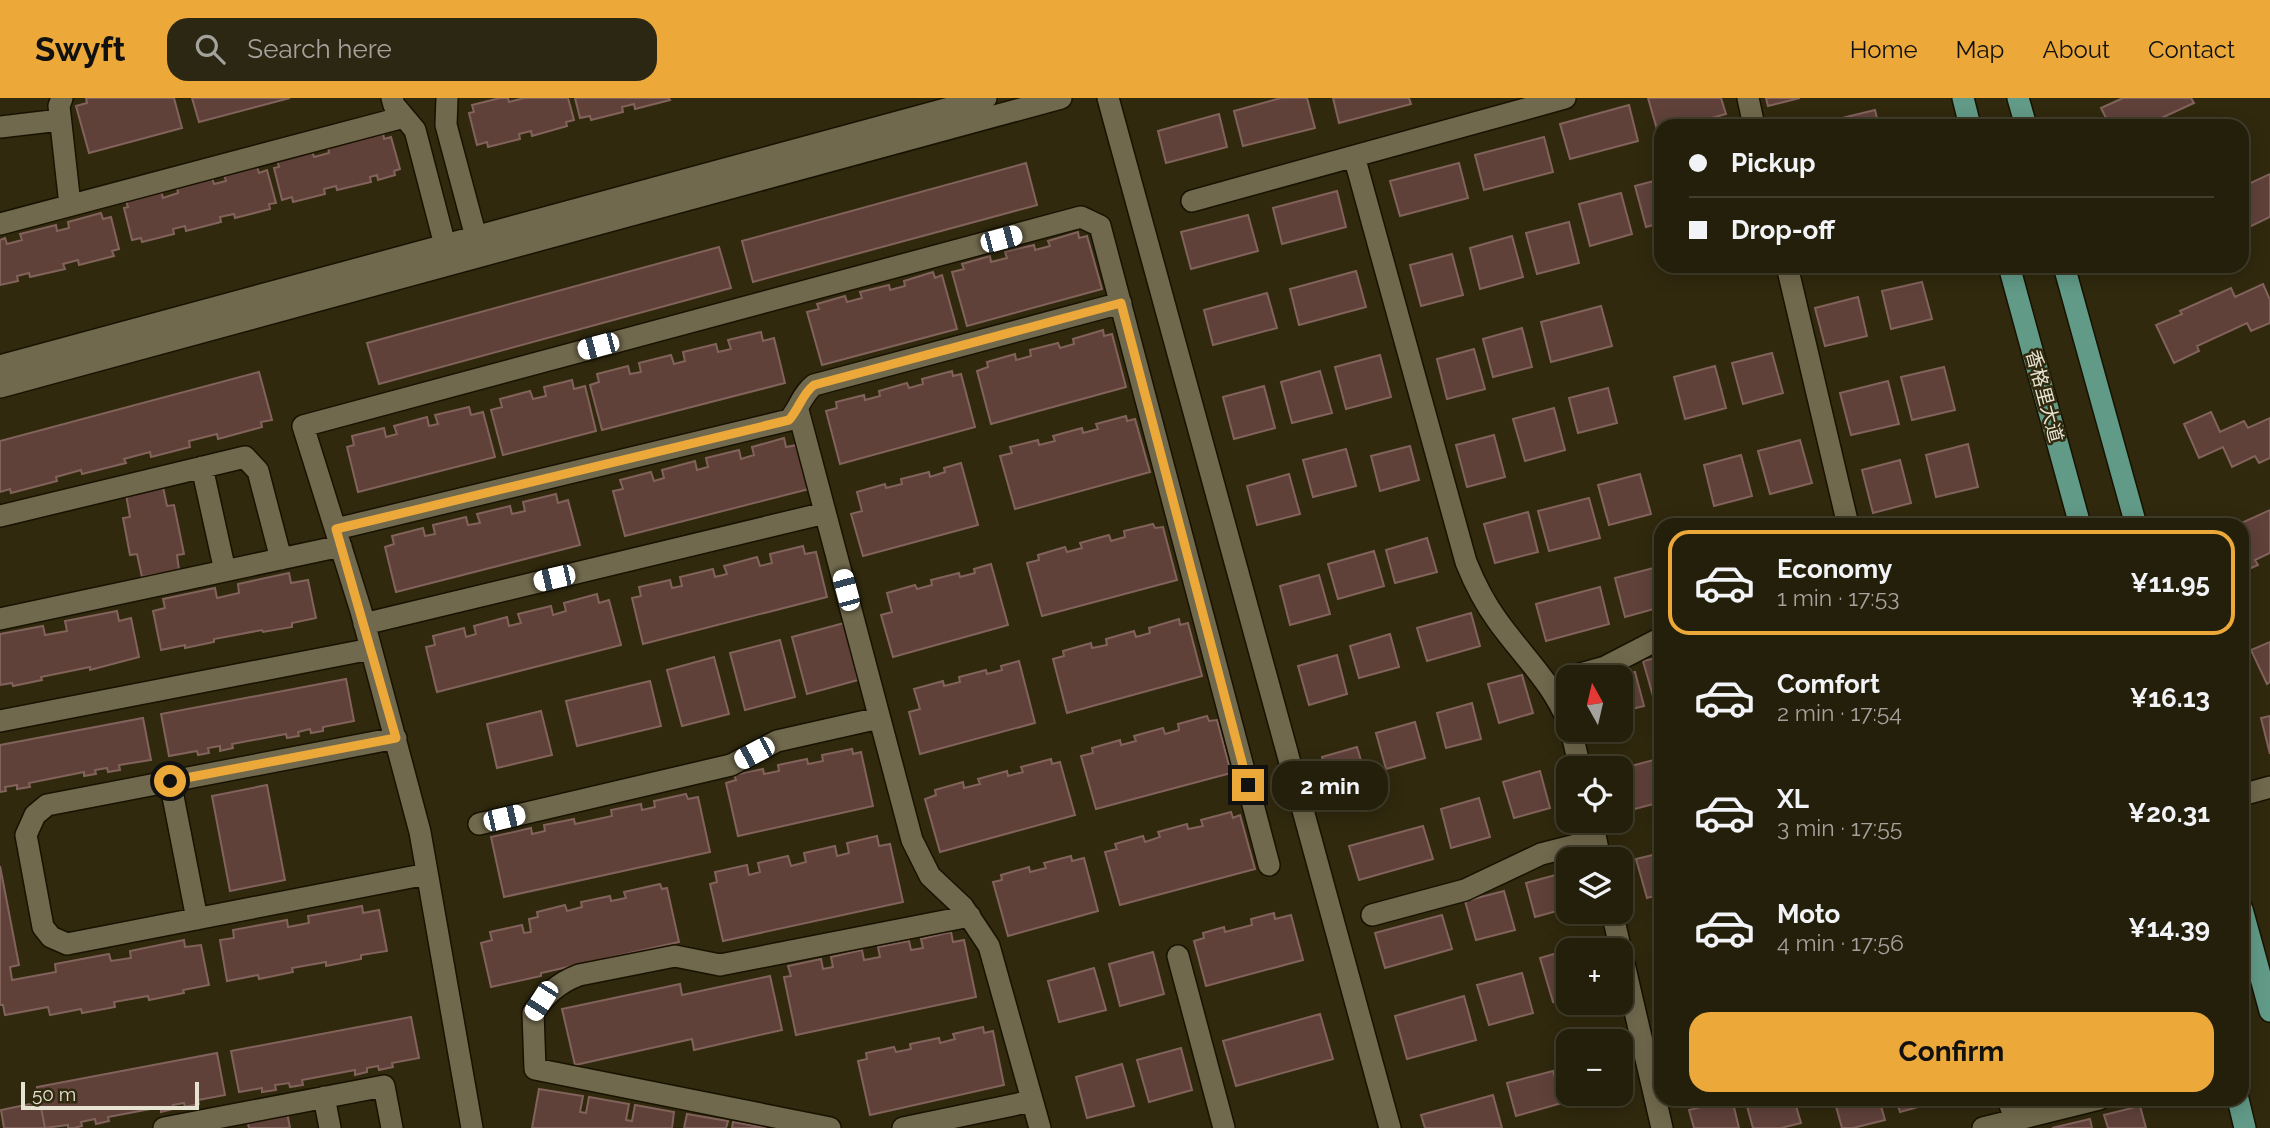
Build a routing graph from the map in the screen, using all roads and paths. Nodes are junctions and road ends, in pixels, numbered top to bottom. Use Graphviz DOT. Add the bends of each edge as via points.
graph roads {
  1 [pos="62,98"];
  2 [pos="392,98"];
  3 [pos="986,98"];
  4 [pos="1061,98"];
  5 [pos="1108,98"];
  6 [pos="1565,98"];
  7 [pos="1748,98"];
  8 [pos="1963,98"];
  9 [pos="2018,98"];
  10 [pos="449,102"];
  11 [pos="1752,119"];
  12 [pos="1968,119"];
  13 [pos="2024,119"];
  14 [pos="60,120"];
  15 [pos="406,120"];
  16 [pos="0,127"];
  17 [pos="1354,156"];
  18 [pos="1192,201"];
  19 [pos="70,205"];
  20 [pos="0,224"];
  21 [pos="476,237"];
  22 [pos="445,246"];
  23 [pos="1789,273"];
  24 [pos="2011,273"];
  25 [pos="2066,273"];
  26 [pos="1121,303"];
  27 [pos="0,366"];
  28 [pos="0,387"];
  29 [pos="798,410"];
  30 [pos="202,467"];
  31 [pos="825,513"];
  32 [pos="0,516"];
  33 [pos="1846,518"];
  34 [pos="2078,518"];
  35 [pos="2134,518"];
  36 [pos="339,537"];
  37 [pos="281,559"];
  38 [pos="225,570"];
  39 [pos="0,619"];
  40 [pos="364,624"];
  41 [pos="1654,642"];
  42 [pos="372,649"];
  43 [pos="1609,665"];
  44 [pos="1556,682"];
  45 [pos="1547,684"];
  46 [pos="1556,700"];
  47 [pos="879,718"];
  48 [pos="0,721"];
  49 [pos="396,738"];
  50 [pos="170,781"];
  51 [pos="2270,787"];
  52 [pos="2249,792"];
  53 [pos="479,824"];
  54 [pos="1596,840"];
  55 [pos="1269,865"];
  56 [pos="427,874"];
  57 [pos="1373,915"];
  58 [pos="970,916"];
  59 [pos="197,919"];
  60 [pos="1615,924"];
  61 [pos="2249,934"];
  62 [pos="1178,956"];
  63 [pos="2270,1011"];
  64 [pos="1654,1093"];
  65 [pos="324,1097"];
  66 [pos="1032,1101"];
  67 [pos="1657,1106"];
  68 [pos="2011,1106"];
  69 [pos="2076,1106"];
  70 [pos="2240,1106"];
  71 [pos="2017,1124"];
  72 [pos="164,1128"];
  73 [pos="330,1128"];
  74 [pos="392,1128"];
  75 [pos="472,1128"];
  76 [pos="830,1128"];
  77 [pos="903,1128"];
  78 [pos="1040,1128"];
  79 [pos="1224,1128"];
  80 [pos="1390,1128"];
  81 [pos="1662,1128"];
  82 [pos="1983,1128"];
  83 [pos="2245,1128"];
  1 -- 14 [label="street"];
  2 -- 15 [label="street"];
  3 -- 21 [label="street"];
  4 -- 28 [label="street"];
  5 -- 80 [label="street"];
  6 -- 17 [label="street"];
  7 -- 11 [label="street"];
  8 -- 12 [label="main road"];
  9 -- 13 [label="main road"];
  10 -- 15 [label="street" via="432,124"];
  10 -- 21 [label="street" via="446,125"];
  14 -- 16 [label="street"];
  14 -- 19 [label="street"];
  15 -- 19 [label="street"];
  15 -- 22 [label="street" via="415,130"];
  17 -- 18 [label="street"];
  17 -- 45 [label="street" via="1466,562 1486,605"];
  19 -- 20 [label="street"];
  21 -- 22 [label="street"];
  22 -- 27 [label="street"];
  23 -- 33 [label="street"];
  24 -- 34 [label="main road, 香格里大道"];
  25 -- 35 [label="main road"];
  26 -- 29 [label="street" via="814,385 806,391"];
  26 -- 36 [label="street" via="1100,226 1081,217 303,426"];
  26 -- 55 [label="street"];
  29 -- 31 [label="street"];
  29 -- 36 [label="street" via="789,420"];
  30 -- 32 [label="street"];
  30 -- 37 [label="street" via="245,457 251,461 258,471"];
  30 -- 38 [label="street"];
  31 -- 40 [label="street"];
  31 -- 47 [label="street"];
  36 -- 37 [label="street"];
  36 -- 40 [label="street"];
  37 -- 38 [label="street"];
  38 -- 39 [label="street"];
  40 -- 42 [label="street"];
  41 -- 43 [label="street"];
  42 -- 48 [label="street"];
  42 -- 49 [label="street"];
  44 -- 45 [label="street"];
  45 -- 46 [label="street"];
  47 -- 53 [label="street" via="777,741 731,765"];
  47 -- 58 [label="street" via="922,864"];
  49 -- 50 [label="street"];
  49 -- 56 [label="street"];
  50 -- 59 [label="street"];
  50 -- 59 [label="street" via="47,805 35,815 26,835 43,927 51,937 67,944"];
  51 -- 52 [label="street"];
  54 -- 57 [label="street" via="1541,854 1465,890"];
  56 -- 59 [label="street"];
  56 -- 75 [label="street"];
  58 -- 66 [label="street" via="989,946"];
  58 -- 76 [label="street" via="720,965 675,956 579,975 552,990 533,1013 535,1069"];
  60 -- 64 [label="street"];
  61 -- 63 [label="main road"];
  62 -- 79 [label="street"];
  65 -- 72 [label="street"];
  65 -- 73 [label="street"];
  65 -- 74 [label="street" via="384,1086"];
  66 -- 77 [label="street"];
  66 -- 78 [label="street"];
  67 -- 81 [label="street"];
  68 -- 71 [label="street"];
  69 -- 71 [label="street"];
  70 -- 83 [label="main road"];
  71 -- 82 [label="street"];
}
